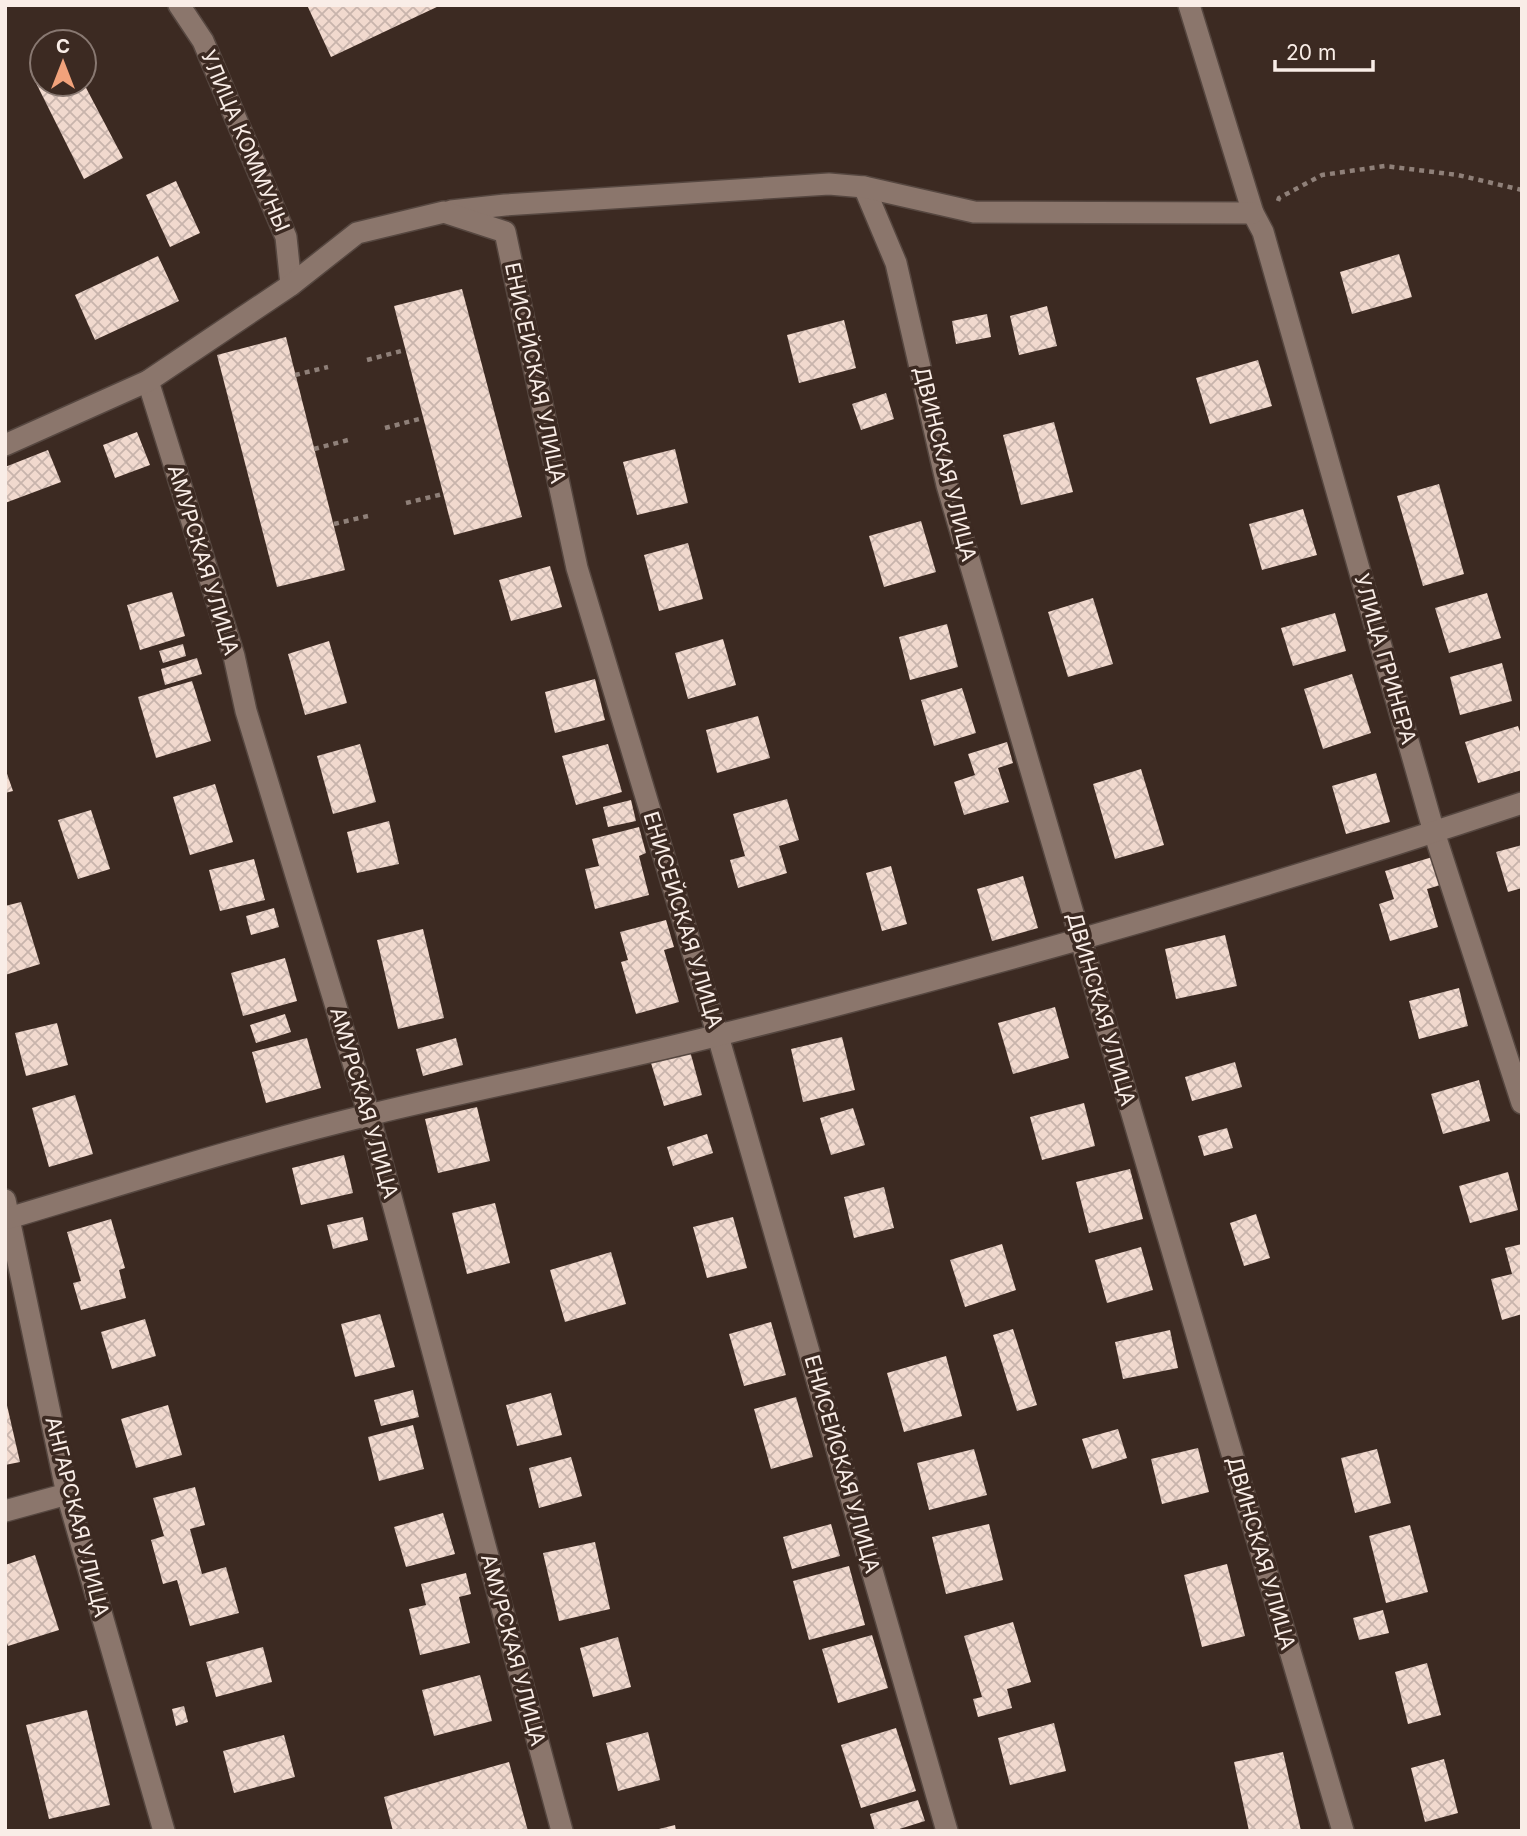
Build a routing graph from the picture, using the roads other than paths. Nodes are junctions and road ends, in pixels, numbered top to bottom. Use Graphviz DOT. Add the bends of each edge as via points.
graph roads {
  1 [pos="178,5"];
  2 [pos="1189,5"];
  3 [pos="864,187"];
  4 [pos="444,212"];
  5 [pos="1253,213"];
  6 [pos="291,285"];
  7 [pos="148,381"];
  8 [pos="5,446"];
  9 [pos="1522,803"];
  10 [pos="1434,832"];
  11 [pos="1080,941"];
  12 [pos="718,1035"];
  13 [pos="1522,1103"];
  14 [pos="369,1115"];
  15 [pos="7,1209"];
  16 [pos="67,1494"];
  17 [pos="5,1511"];
  18 [pos="164,1831"];
  19 [pos="562,1831"];
  20 [pos="947,1831"];
  21 [pos="1343,1831"];
  1 -- 6 [label="street, УЛИЦА КОММУНЫ" via="203,41 286,237"];
  2 -- 5 [label="street, УЛИЦА ГРИНЕРА"];
  3 -- 4 [label="street" via="829,184"];
  3 -- 5 [label="street" via="974,212"];
  3 -- 11 [label="street, ДВИНСКАЯ УЛИЦА" via="896,263 947,485"];
  4 -- 6 [label="street" via="357,233"];
  4 -- 12 [label="street, ЕНИСЕЙСКАЯ УЛИЦА" via="505,232 577,568"];
  5 -- 10 [label="street, УЛИЦА ГРИНЕРА" via="1263,232"];
  6 -- 7 [label="street"];
  7 -- 8 [label="street"];
  7 -- 14 [label="street, АМУРСКАЯ УЛИЦА"];
  9 -- 10 [label="street"];
  10 -- 11 [label="street"];
  10 -- 13 [label="street, УЛИЦА ГРИНЕРА"];
  11 -- 12 [label="street"];
  11 -- 21 [label="street, ДВИНСКАЯ УЛИЦА"];
  12 -- 14 [label="street"];
  12 -- 20 [label="street, ЕНИСЕЙСКАЯ УЛИЦА"];
  14 -- 15 [label="street"];
  14 -- 19 [label="street, АМУРСКАЯ УЛИЦА"];
  15 -- 16 [label="street, АНГАРСКАЯ УЛИЦА"];
  16 -- 17 [label="street"];
  16 -- 18 [label="street, АНГАРСКАЯ УЛИЦА"];
}
